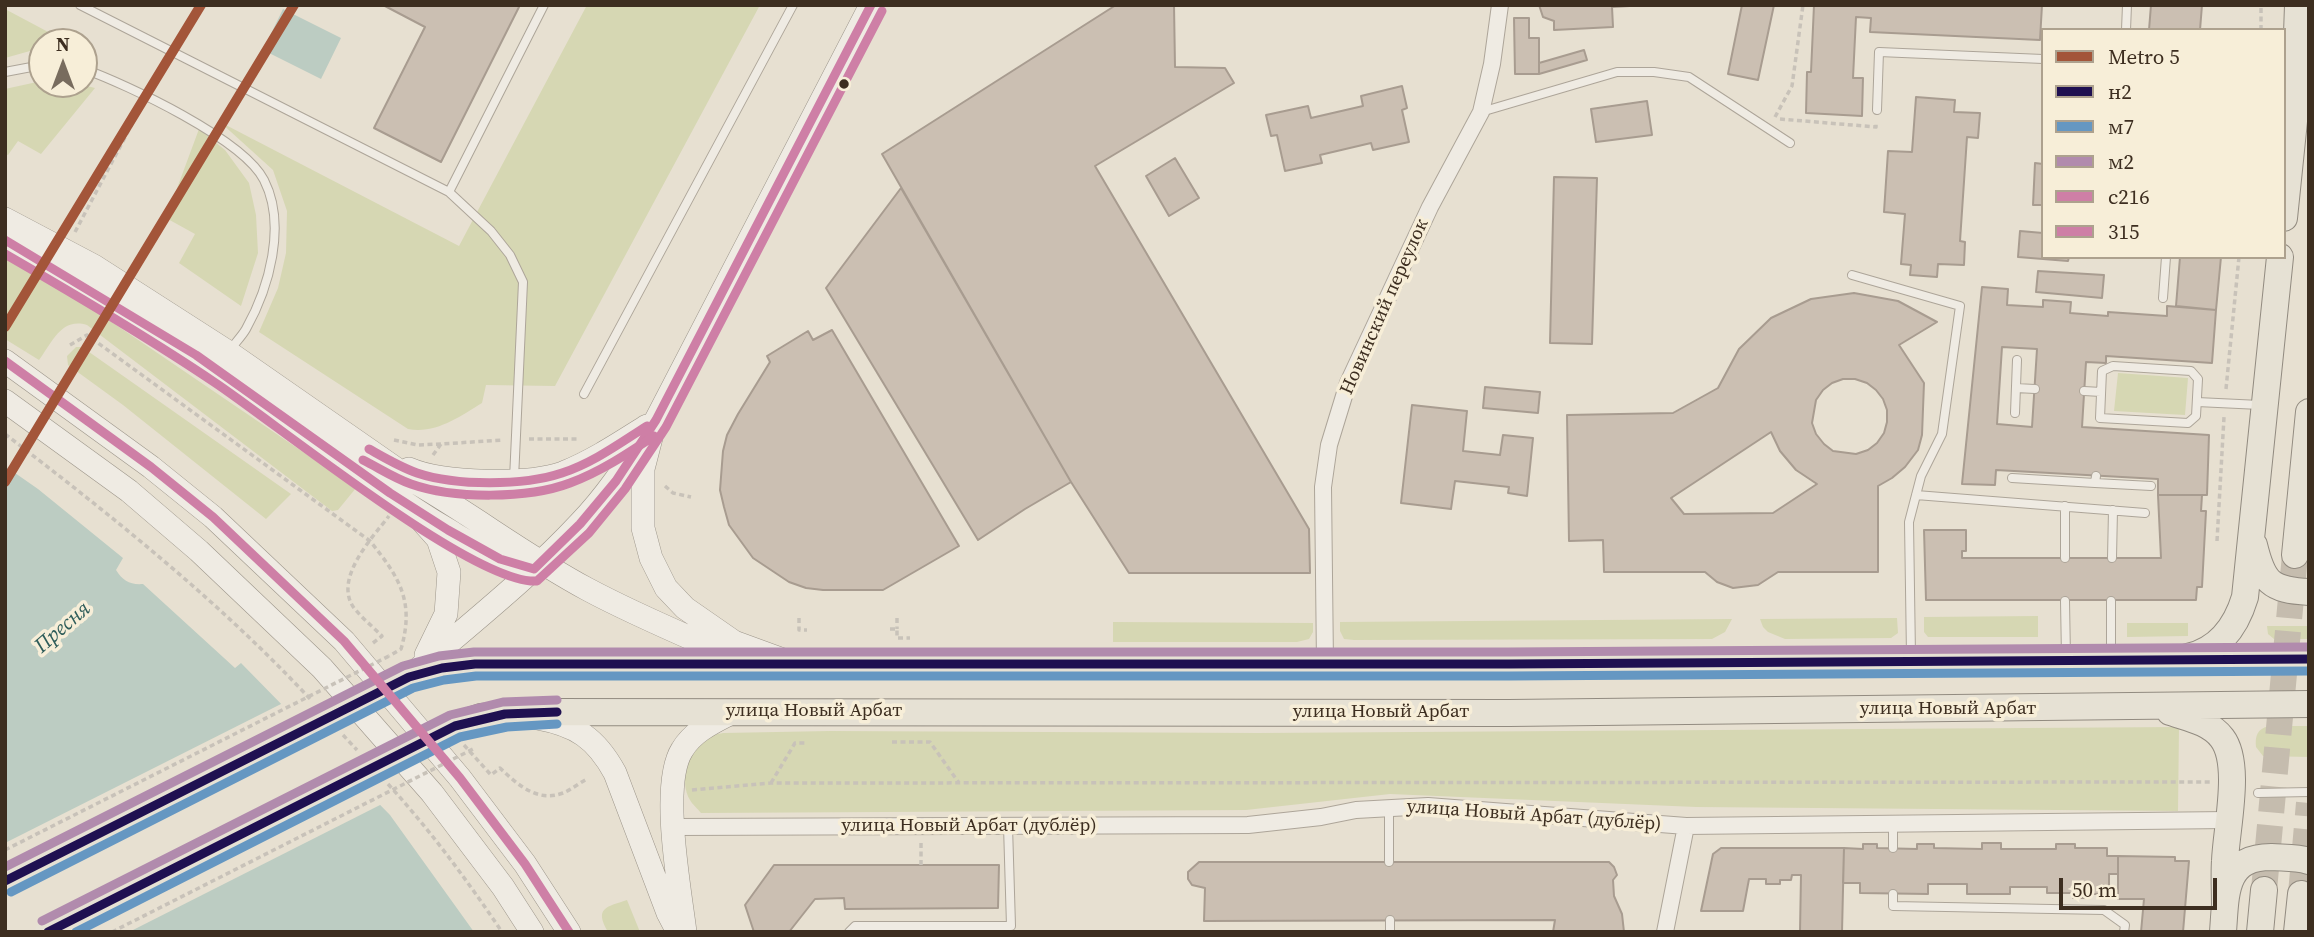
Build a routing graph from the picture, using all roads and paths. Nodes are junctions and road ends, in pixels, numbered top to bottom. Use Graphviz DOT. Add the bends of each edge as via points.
graph roads {
  1 [pos="80,5"];
  2 [pos="544,5"];
  3 [pos="793,5"];
  4 [pos="871,5"];
  5 [pos="1500,5"];
  6 [pos="1803,5"];
  7 [pos="2127,5"];
  8 [pos="2261,5"];
  9 [pos="2298,5"];
  10 [pos="2126,28"];
  11 [pos="2261,28"];
  12 [pos="2309,49"];
  13 [pos="170,51"];
  14 [pos="2041,59"];
  15 [pos="28,68"];
  16 [pos="5,72"];
  17 [pos="98,74"];
  18 [pos="149,92"];
  19 [pos="143,103"];
  20 [pos="1877,110"];
  21 [pos="1481,112"];
  22 [pos="2290,133"];
  23 [pos="1790,143"];
  24 [pos="2286,190"];
  25 [pos="449,192"];
  26 [pos="5,219"];
  27 [pos="72,237"];
  28 [pos="5,240"];
  29 [pos="2166,259"];
  30 [pos="2280,259"];
  31 [pos="1852,275"];
  32 [pos="2163,298"];
  33 [pos="70,345"];
  34 [pos="228,352"];
  35 [pos="2017,360"];
  36 [pos="5,361"];
  37 [pos="2016,388"];
  38 [pos="2035,388"];
  39 [pos="2084,391"];
  40 [pos="2101,392"];
  41 [pos="584,394"];
  42 [pos="5,401"];
  43 [pos="2197,401"];
  44 [pos="2265,406"];
  45 [pos="2309,412"];
  46 [pos="2015,413"];
  47 [pos="2099,418"];
  48 [pos="656,420"];
  49 [pos="2098,428"];
  50 [pos="5,434"];
  51 [pos="368,449"];
  52 [pos="2012,478"];
  53 [pos="514,479"];
  54 [pos="663,484"];
  55 [pos="2151,486"];
  56 [pos="1916,495"];
  57 [pos="691,497"];
  58 [pos="2065,506"];
  59 [pos="401,510"];
  60 [pos="2113,510"];
  61 [pos="2145,513"];
  62 [pos="2252,537"];
  63 [pos="370,541"];
  64 [pos="2295,555"];
  65 [pos="2065,558"];
  66 [pos="2112,558"];
  67 [pos="537,565"];
  68 [pos="2309,592"];
  69 [pos="2065,601"];
  70 [pos="2111,601"];
  71 [pos="799,618"];
  72 [pos="897,618"];
  73 [pos="890,629"];
  74 [pos="897,629"];
  75 [pos="807,630"];
  76 [pos="382,636"];
  77 [pos="910,638"];
  78 [pos="2309,659"];
  79 [pos="2066,660"];
  80 [pos="2111,660"];
  81 [pos="2169,660"];
  82 [pos="1911,662"];
  83 [pos="747,663"];
  84 [pos="792,663"];
  85 [pos="1325,664"];
  86 [pos="409,677"];
  87 [pos="2309,704"];
  88 [pos="2134,708"];
  89 [pos="319,710"];
  90 [pos="734,711"];
  91 [pos="506,713"];
  92 [pos="338,730"];
  93 [pos="892,742"];
  94 [pos="807,743"];
  95 [pos="475,748"];
  96 [pos="357,751"];
  97 [pos="491,775"];
  98 [pos="587,779"];
  99 [pos="385,781"];
  100 [pos="959,782"];
  101 [pos="2221,782"];
  102 [pos="771,783"];
  103 [pos="690,790"];
  104 [pos="2309,792"];
  105 [pos="2258,793"];
  106 [pos="1389,806"];
  107 [pos="2228,820"];
  108 [pos="1893,823"];
  109 [pos="1008,826"];
  110 [pos="1686,826"];
  111 [pos="674,827"];
  112 [pos="1893,848"];
  113 [pos="5,850"];
  114 [pos="2309,861"];
  115 [pos="1390,862"];
  116 [pos="5,881"];
  117 [pos="2264,890"];
  118 [pos="1893,894"];
  119 [pos="2301,894"];
  120 [pos="2225,904"];
  121 [pos="1390,920"];
  122 [pos="48,932"];
  123 [pos="113,932"];
  124 [pos="502,932"];
  125 [pos="532,932"];
  126 [pos="569,932"];
  127 [pos="678,932"];
  128 [pos="685,932"];
  129 [pos="849,932"];
  130 [pos="1390,932"];
  131 [pos="1665,932"];
  132 [pos="2124,932"];
  133 [pos="2222,932"];
  134 [pos="2260,932"];
  135 [pos="2297,932"];
  1 -- 13 [label="lane"];
  2 -- 25 [label="lane"];
  3 -- 41 [label="lane"];
  4 -- 48 [label="main road"];
  5 -- 21 [label="street, Новинский переулок"];
  6 -- 20 [label="path" via="1792,86 1773,119 1876,127"];
  7 -- 10 [label="lane"];
  8 -- 11 [label="path"];
  9 -- 22 [label="main road"];
  12 -- 22 [label="main road"];
  13 -- 18 [label="path"];
  13 -- 25 [label="lane"];
  14 -- 20 [label="lane" via="1879,52"];
  15 -- 16 [label="lane"];
  17 -- 34 [label="lane" via="205,129 238,152 264,179 274,213 272,254 264,291 246,330"];
  19 -- 27 [label="path"];
  21 -- 23 [label="lane" via="1616,72 1654,72 1689,77"];
  21 -- 85 [label="street, Новинский переулок" via="1430,207 1348,383 1329,445 1323,487"];
  22 -- 24 [label="main road"];
  25 -- 53 [label="lane" via="510,254 523,282"];
  26 -- 34 [label="main road" via="94,266"];
  28 -- 59 [label="main road" via="223,372"];
  29 -- 32 [label="lane"];
  30 -- 44 [label="main road"];
  31 -- 56 [label="lane" via="1960,306 1942,434"];
  33 -- 63 [label="path" via="87,335"];
  34 -- 51 [label="main road"];
  35 -- 37 [label="lane"];
  36 -- 126 [label="main road" via="213,517 344,641 460,778"];
  37 -- 38 [label="lane"];
  37 -- 46 [label="lane"];
  39 -- 40 [label="lane"];
  40 -- 43 [label="lane" via="2102,371 2113,366 2191,371 2199,379"];
  40 -- 47 [label="lane"];
  42 -- 125 [label="main road" via="128,491 199,551 322,668 432,793"];
  43 -- 44 [label="lane"];
  43 -- 47 [label="lane" via="2196,416 2188,423"];
  44 -- 62 [label="main road"];
  45 -- 64 [label="main road"];
  47 -- 49 [label="lane"];
  48 -- 53 [label="main road" via="584,464 559,474"];
  48 -- 67 [label="main road" via="616,481"];
  48 -- 84 [label="main road" via="643,469 643,528 666,588 685,608 734,642"];
  50 -- 89 [label="path" via="151,548 282,669"];
  51 -- 53 [label="main road" via="422,475 468,481"];
  51 -- 67 [label="main road"];
  52 -- 55 [label="lane" via="2095,479"];
  54 -- 57 [label="path" via="673,493"];
  56 -- 58 [label="lane"];
  56 -- 82 [label="lane" via="1909,522"];
  58 -- 60 [label="lane"];
  58 -- 65 [label="lane"];
  59 -- 63 [label="path"];
  59 -- 67 [label="main road" via="510,565"];
  59 -- 86 [label="main road" via="438,539 449,572 446,614 439,634"];
  60 -- 61 [label="lane"];
  60 -- 66 [label="lane"];
  62 -- 68 [label="main road" via="2267,580 2279,588"];
  62 -- 81 [label="main road" via="2245,597 2231,629 2199,654"];
  63 -- 76 [label="path" via="357,556 348,589 352,606"];
  63 -- 113 [label="path, bridge" via="404,593 407,629 401,649"];
  67 -- 83 [label="main road"];
  67 -- 86 [label="main road"];
  69 -- 79 [label="lane"];
  70 -- 80 [label="lane"];
  71 -- 75 [label="path" via="799,630"];
  72 -- 74 [label="path"];
  73 -- 74 [label="path"];
  74 -- 77 [label="path" via="897,638"];
  78 -- 81 [label="main road"];
  79 -- 80 [label="main road"];
  79 -- 82 [label="main road"];
  80 -- 81 [label="main road"];
  82 -- 85 [label="main road"];
  83 -- 84 [label="main road"];
  83 -- 86 [label="main road" via="475,664"];
  84 -- 85 [label="main road"];
  86 -- 116 [label="main road, bridge"];
  87 -- 88 [label="main road, улица Новый Арбат"];
  88 -- 90 [label="main road, улица Новый Арбат" via="1509,713"];
  88 -- 107 [label="main road" via="2195,719 2220,736 2231,765"];
  90 -- 91 [label="main road, улица Новый Арбат"];
  90 -- 111 [label="main road" via="691,739 676,762 671,794"];
  91 -- 122 [label="main road, улица Новый Арбат, bridge" via="455,726"];
  91 -- 127 [label="main road" via="575,729 606,757"];
  92 -- 96 [label="path"];
  93 -- 100 [label="path" via="930,742"];
  94 -- 102 [label="path" via="795,743"];
  95 -- 123 [label="path, bridge"];
  97 -- 98 [label="path" via="500,768 522,788 545,796 563,793"];
  99 -- 124 [label="path" via="437,842"];
  100 -- 101 [label="path"];
  100 -- 102 [label="path"];
  102 -- 103 [label="path"];
  104 -- 105 [label="lane"];
  106 -- 109 [label="street, улица Новый Арбат (дублёр)" via="1248,825"];
  106 -- 110 [label="street, улица Новый Арбат (дублёр)"];
  106 -- 115 [label="lane"];
  107 -- 108 [label="street, улица Новый Арбат (дублёр)"];
  107 -- 120 [label="main road"];
  108 -- 110 [label="street, улица Новый Арбат (дублёр)"];
  108 -- 112 [label="lane"];
  109 -- 111 [label="street, улица Новый Арбат (дублёр)"];
  109 -- 129 [label="lane" via="1010,926 855,926"];
  110 -- 131 [label="street"];
  111 -- 128 [label="main road"];
  114 -- 120 [label="main road" via="2247,860 2233,872"];
  117 -- 134 [label="main road"];
  118 -- 132 [label="lane" via="1893,906 2104,909 2125,925"];
  119 -- 135 [label="main road"];
  120 -- 133 [label="main road"];
  121 -- 130 [label="lane"];
}
